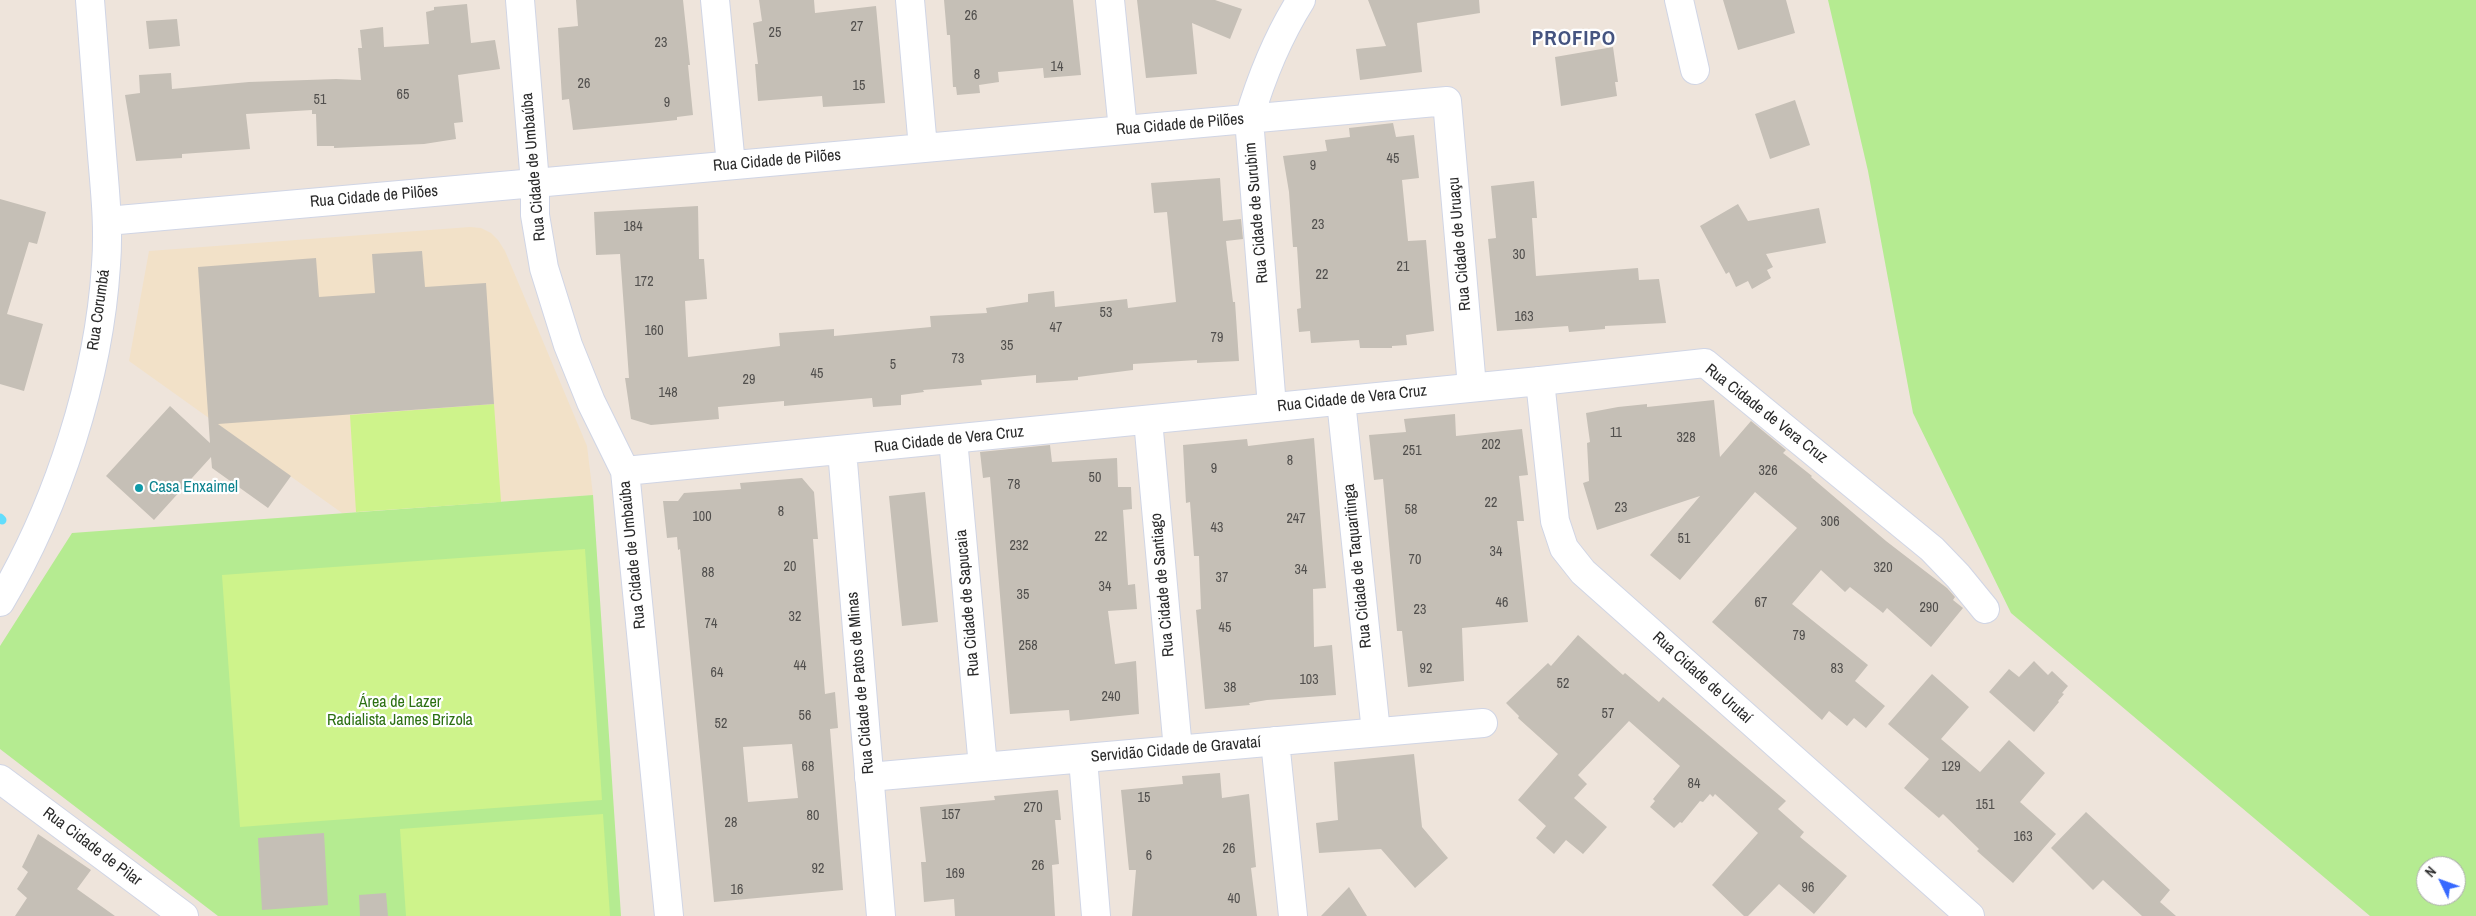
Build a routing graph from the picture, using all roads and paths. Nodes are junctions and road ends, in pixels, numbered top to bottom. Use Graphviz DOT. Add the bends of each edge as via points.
graph roads {
  1 [pos="90,0"];
  2 [pos="520,0"];
  3 [pos="715,0"];
  4 [pos="910,0"];
  5 [pos="1110,0"];
  6 [pos="1301,0"];
  7 [pos="1679,0"];
  8 [pos="1695,70"];
  9 [pos="1448,101"];
  10 [pos="1249,119"];
  11 [pos="1123,130"];
  12 [pos="923,148"];
  13 [pos="731,165"];
  14 [pos="536,183"];
  15 [pos="107,221"];
  16 [pos="1540,381"];
  17 [pos="1472,388"];
  18 [pos="1341,400"];
  19 [pos="1272,407"];
  20 [pos="1148,420"];
  21 [pos="952,439"];
  22 [pos="842,450"];
  23 [pos="625,471"];
  24 [pos="0,602"];
  25 [pos="1985,609"];
  26 [pos="1483,723"];
  27 [pos="1376,732"];
  28 [pos="1275,741"];
  29 [pos="1178,750"];
  30 [pos="1083,758"];
  31 [pos="982,767"];
  32 [pos="0,778"];
  33 [pos="869,778"];
  34 [pos="184,916"];
  35 [pos="669,916"];
  36 [pos="881,916"];
  37 [pos="1096,916"];
  38 [pos="1293,916"];
  39 [pos="1970,916"];
  1 -- 15 [label="street, Rua Corumbá"];
  2 -- 14 [label="street, Rua Cidade de Umbaúba"];
  3 -- 13 [label="street"];
  4 -- 12 [label="street"];
  5 -- 11 [label="street"];
  6 -- 10 [label="street, Rua Cidade de Surubim" via="1262,74"];
  7 -- 8 [label="street"];
  9 -- 10 [label="street, Rua Cidade de Pilões"];
  9 -- 17 [label="street, Rua Cidade de Uruaçu"];
  10 -- 11 [label="street, Rua Cidade de Pilões"];
  10 -- 19 [label="street, Rua Cidade de Surubim"];
  11 -- 12 [label="street, Rua Cidade de Pilões"];
  12 -- 13 [label="street, Rua Cidade de Pilões"];
  13 -- 14 [label="street, Rua Cidade de Pilões"];
  14 -- 15 [label="street, Rua Cidade de Pilões"];
  14 -- 23 [label="street, Rua Cidade de Umbaúba" via="535,215 544,268 568,345 591,402"];
  15 -- 24 [label="street, Rua Corumbá" via="106,265 95,346 74,435 47,512"];
  16 -- 17 [label="street, Rua Cidade de Vera Cruz"];
  16 -- 25 [label="street, Rua Cidade de Vera Cruz" via="1705,363 1932,549"];
  16 -- 39 [label="street, Rua Cidade de Urutaí" via="1555,521 1564,548 1583,572"];
  17 -- 18 [label="street, Rua Cidade de Vera Cruz"];
  18 -- 19 [label="street, Rua Cidade de Vera Cruz"];
  18 -- 27 [label="street, Rua Cidade de Taquaritinga"];
  19 -- 20 [label="street, Rua Cidade de Vera Cruz"];
  20 -- 21 [label="street, Rua Cidade de Vera Cruz"];
  20 -- 29 [label="street, Rua Cidade de Santiago"];
  21 -- 22 [label="street, Rua Cidade de Vera Cruz"];
  21 -- 31 [label="street, Rua Cidade de Sapucaia"];
  22 -- 23 [label="street, Rua Cidade de Vera Cruz"];
  22 -- 33 [label="street, Rua Cidade de Patos de Minas"];
  23 -- 35 [label="street, Rua Cidade de Umbaúba"];
  26 -- 27 [label="street, Servidão Cidade de Gravataí"];
  27 -- 28 [label="street, Servidão Cidade de Gravataí"];
  28 -- 29 [label="street, Servidão Cidade de Gravataí"];
  28 -- 38 [label="street"];
  29 -- 30 [label="street, Servidão Cidade de Gravataí"];
  30 -- 31 [label="street, Servidão Cidade de Gravataí"];
  30 -- 37 [label="street"];
  31 -- 33 [label="street, Servidão Cidade de Gravataí"];
  32 -- 34 [label="street, Rua Cidade de Pilar"];
  33 -- 36 [label="street, Rua Cidade de Patos de Minas"];
}
